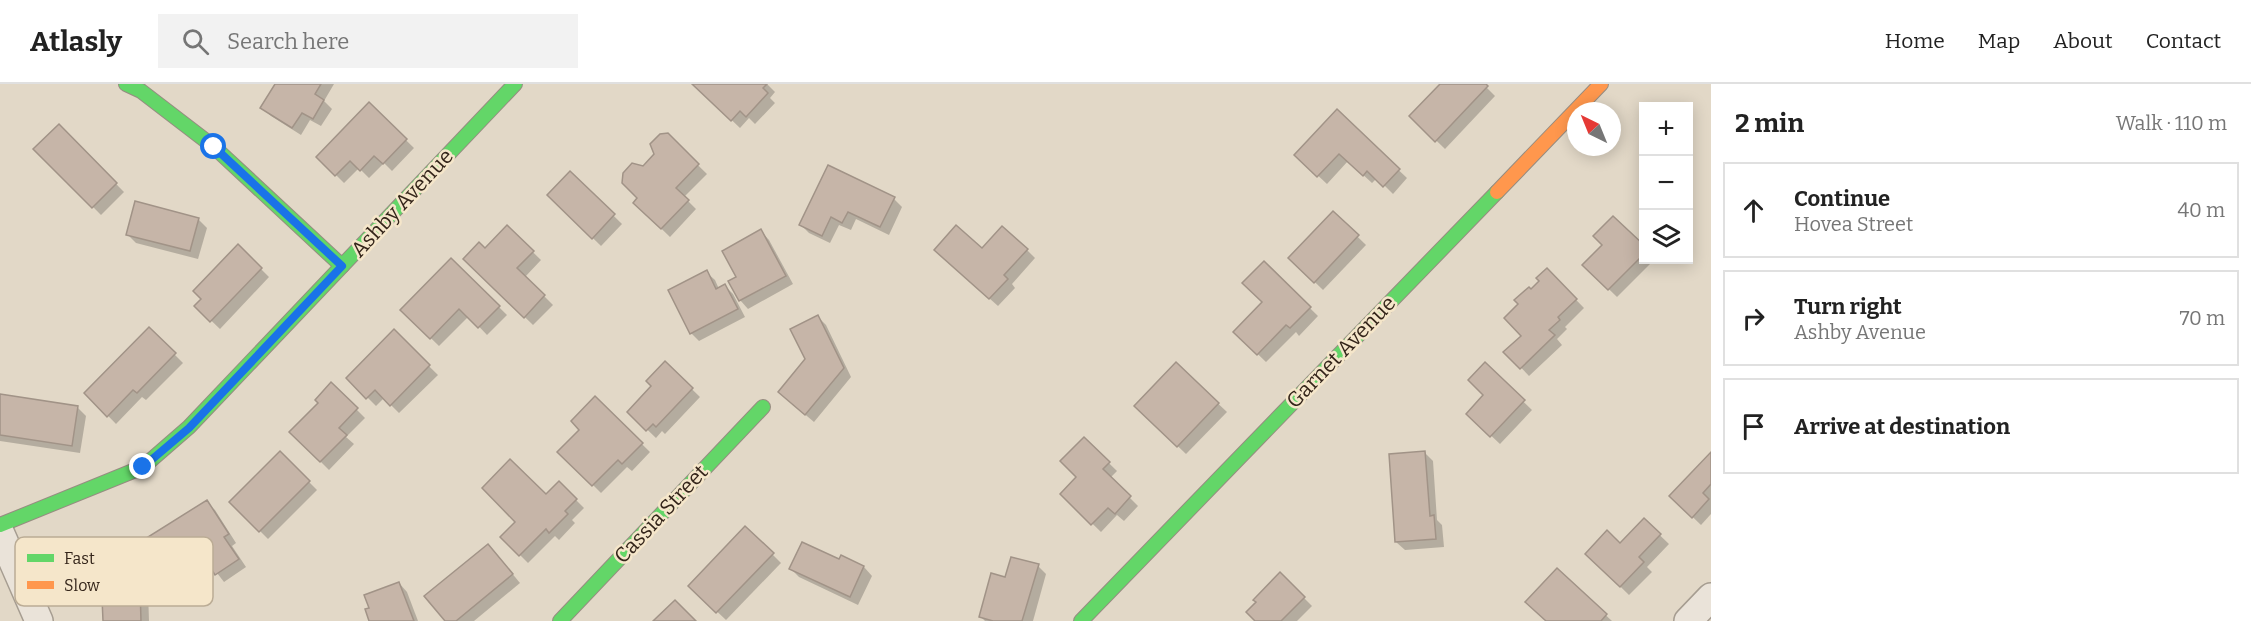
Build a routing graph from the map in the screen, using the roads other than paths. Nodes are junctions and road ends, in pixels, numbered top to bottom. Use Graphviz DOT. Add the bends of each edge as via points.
graph roads {
  1 [pos="126,84"];
  2 [pos="515,84"];
  3 [pos="1601,84"];
  4 [pos="342,266"];
  5 [pos="763,407"];
  6 [pos="0,525"];
  7 [pos="0,532"];
  8 [pos="15,566"];
  9 [pos="1711,597"];
  10 [pos="32,606"];
  11 [pos="39,621"];
  12 [pos="560,621"];
  13 [pos="1081,621"];
  14 [pos="1688,621"];
  1 -- 4 [label="street" via="214,147"];
  2 -- 4 [label="street, Ashby Avenue"];
  3 -- 13 [label="street, Garnet Avenue"];
  4 -- 6 [label="street, Ashby Avenue" via="189,428 143,467"];
  5 -- 12 [label="street, Cassia Street"];
  7 -- 8 [label="street"];
  9 -- 14 [label="street"];
  10 -- 11 [label="street"];
}
